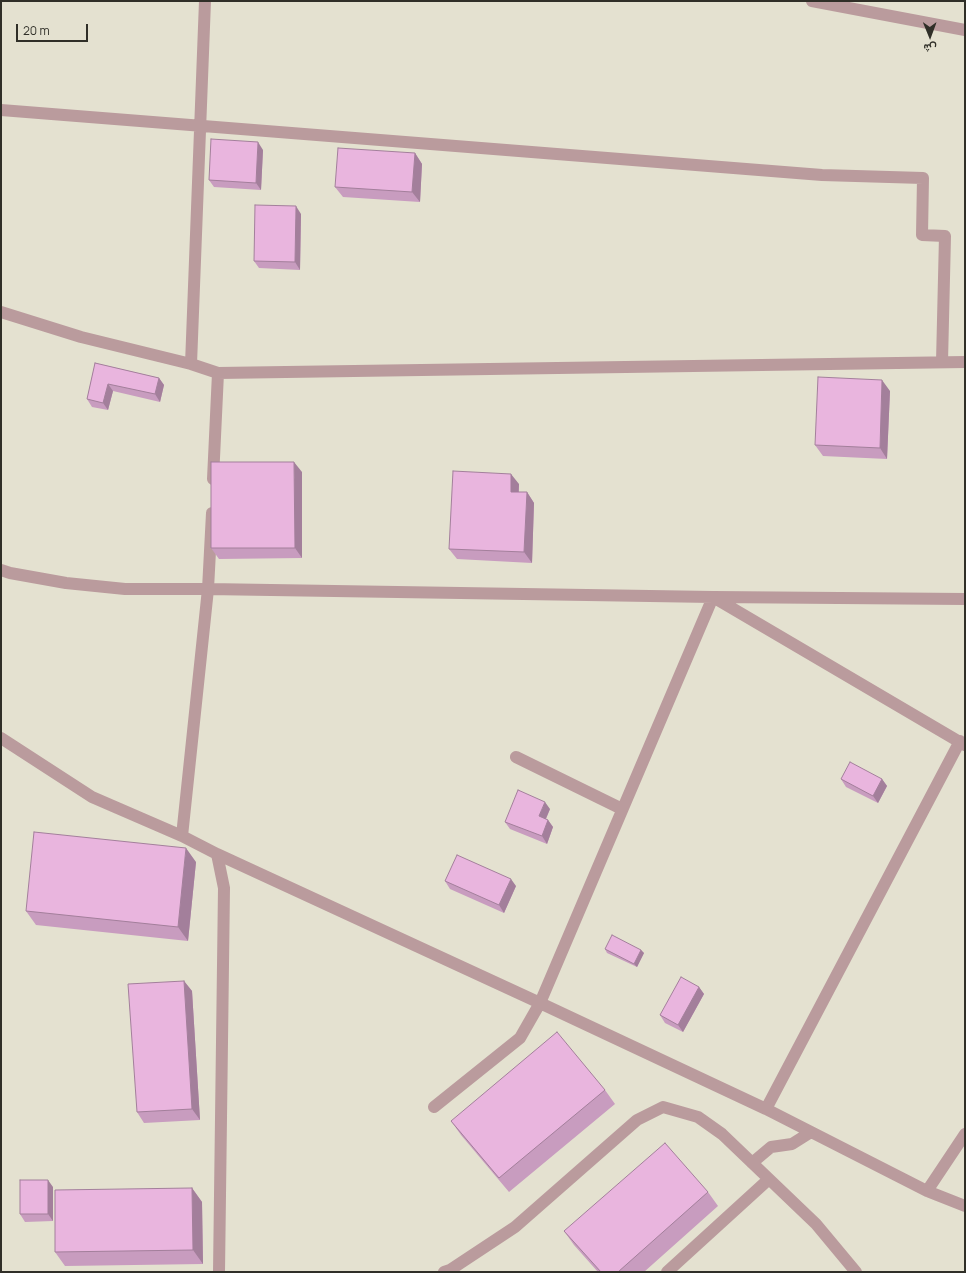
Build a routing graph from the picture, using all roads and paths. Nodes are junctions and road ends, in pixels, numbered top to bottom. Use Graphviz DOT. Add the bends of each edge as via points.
graph roads {
  1 [pos="205,1"];
  2 [pos="812,1"];
  3 [pos="965,30"];
  4 [pos="1,110"];
  5 [pos="200,125"];
  6 [pos="1,312"];
  7 [pos="942,362"];
  8 [pos="965,362"];
  9 [pos="191,364"];
  10 [pos="218,373"];
  11 [pos="213,489"];
  12 [pos="212,505"];
  13 [pos="1,570"];
  14 [pos="208,589"];
  15 [pos="713,597"];
  16 [pos="965,599"];
  17 [pos="1,738"];
  18 [pos="962,743"];
  19 [pos="516,757"];
  20 [pos="622,809"];
  21 [pos="182,836"];
  22 [pos="217,854"];
  23 [pos="540,1003"];
  24 [pos="434,1107"];
  25 [pos="766,1109"];
  26 [pos="811,1132"];
  27 [pos="965,1134"];
  28 [pos="752,1163"];
  29 [pos="769,1179"];
  30 [pos="928,1191"];
  31 [pos="965,1206"];
  32 [pos="219,1272"];
  33 [pos="444,1272"];
  34 [pos="667,1272"];
  35 [pos="856,1272"];
  1 -- 5 [label="street"];
  2 -- 3 [label="street"];
  4 -- 5 [label="street"];
  5 -- 7 [label="street" via="822,175 923,178 922,235 945,236"];
  5 -- 9 [label="street"];
  6 -- 9 [label="street" via="81,337"];
  7 -- 8 [label="street"];
  7 -- 10 [label="street"];
  9 -- 10 [label="street"];
  10 -- 11 [label="street"];
  12 -- 14 [label="street"];
  13 -- 14 [label="street" via="66,583 125,589"];
  14 -- 15 [label="street"];
  14 -- 21 [label="street"];
  15 -- 16 [label="street"];
  15 -- 18 [label="street"];
  15 -- 20 [label="street"];
  17 -- 21 [label="street" via="92,797"];
  18 -- 25 [label="street"];
  19 -- 20 [label="street"];
  20 -- 23 [label="street"];
  21 -- 22 [label="street"];
  22 -- 23 [label="street"];
  22 -- 32 [label="street" via="224,888"];
  23 -- 24 [label="street" via="520,1038"];
  23 -- 25 [label="street"];
  25 -- 26 [label="street"];
  26 -- 28 [label="street" via="792,1144 770,1147"];
  26 -- 30 [label="street"];
  27 -- 30 [label="street"];
  28 -- 29 [label="street"];
  28 -- 33 [label="street" via="722,1134 698,1117 663,1107 636,1120 516,1227"];
  29 -- 34 [label="street"];
  29 -- 35 [label="street" via="816,1224"];
  30 -- 31 [label="street"];
}
